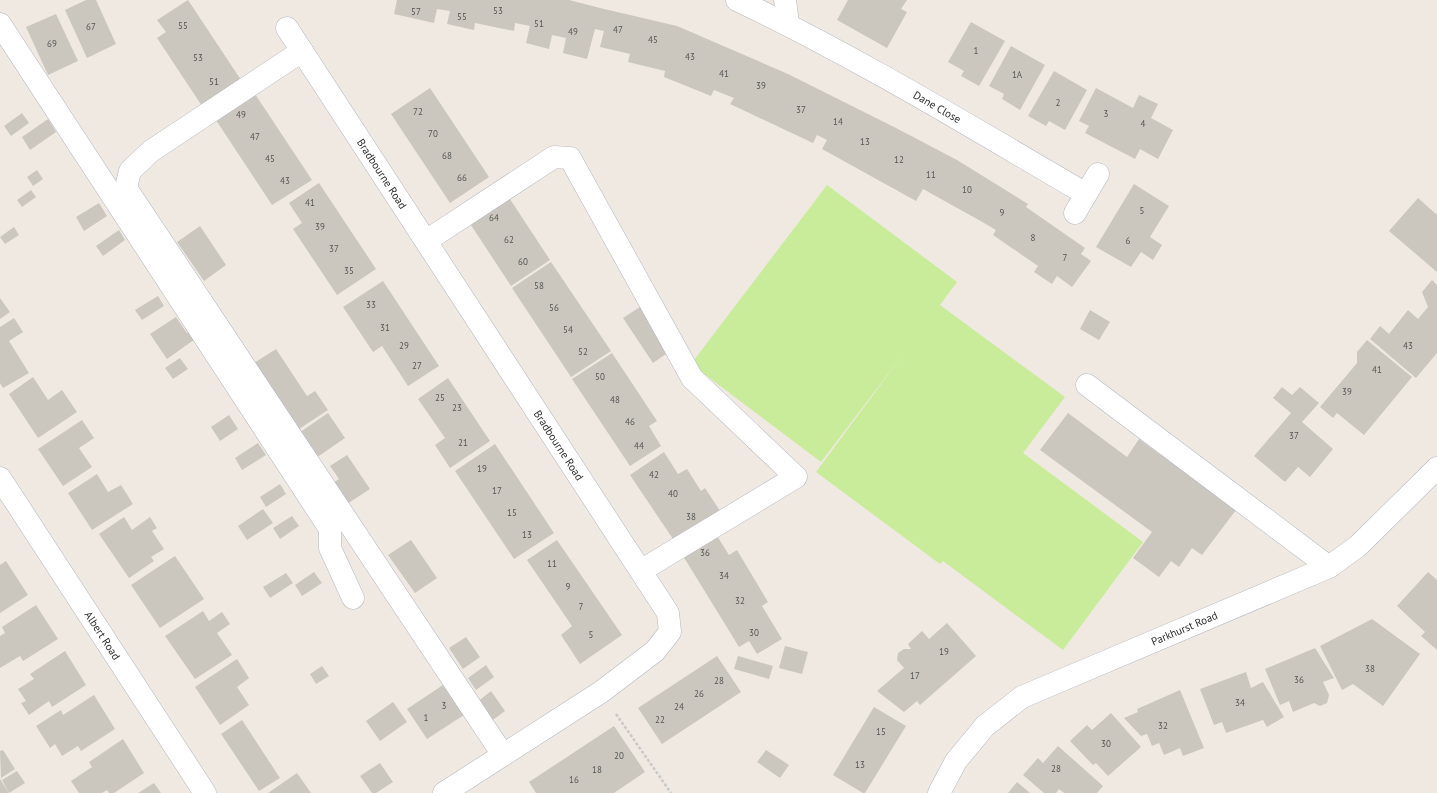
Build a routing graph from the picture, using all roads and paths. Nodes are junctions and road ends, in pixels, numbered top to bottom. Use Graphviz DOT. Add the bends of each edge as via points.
graph roads {
  1 [pos="737,0"];
  2 [pos="786,0"];
  3 [pos="0,24"];
  4 [pos="788,24"];
  5 [pos="287,28"];
  6 [pos="302,51"];
  7 [pos="1098,174"];
  8 [pos="1086,194"];
  9 [pos="1075,213"];
  10 [pos="426,241"];
  11 [pos="1088,385"];
  12 [pos="1437,468"];
  13 [pos="0,478"];
  14 [pos="1329,567"];
  15 [pos="642,570"];
  16 [pos="353,598"];
  17 [pos="601,692"];
  18 [pos="503,755"];
  19 [pos="205,793"];
  20 [pos="444,793"];
  21 [pos="671,793"];
  22 [pos="939,793"];
  1 -- 4 [label="street, Dane Close"];
  2 -- 4 [label="street"];
  3 -- 16 [label="street" via="330,529 330,548"];
  4 -- 8 [label="street, Dane Close"];
  5 -- 6 [label="street, Bradbourne Road"];
  6 -- 10 [label="street, Bradbourne Road"];
  6 -- 18 [label="street" via="151,151 130,171 126,188"];
  7 -- 8 [label="street"];
  8 -- 9 [label="street"];
  10 -- 15 [label="street, Bradbourne Road"];
  10 -- 15 [label="street" via="554,157 570,158 692,378 796,477"];
  11 -- 14 [label="street"];
  12 -- 14 [label="street, Parkhurst Road" via="1358,546"];
  13 -- 19 [label="street, Albert Road"];
  14 -- 22 [label="street, Parkhurst Road" via="1022,697 985,726 956,761"];
  15 -- 17 [label="street, Bradbourne Road" via="668,613 670,632 655,652"];
  17 -- 18 [label="street, Bradbourne Road"];
  17 -- 21 [label="path"];
  18 -- 20 [label="street, Bradbourne Road"];
}
